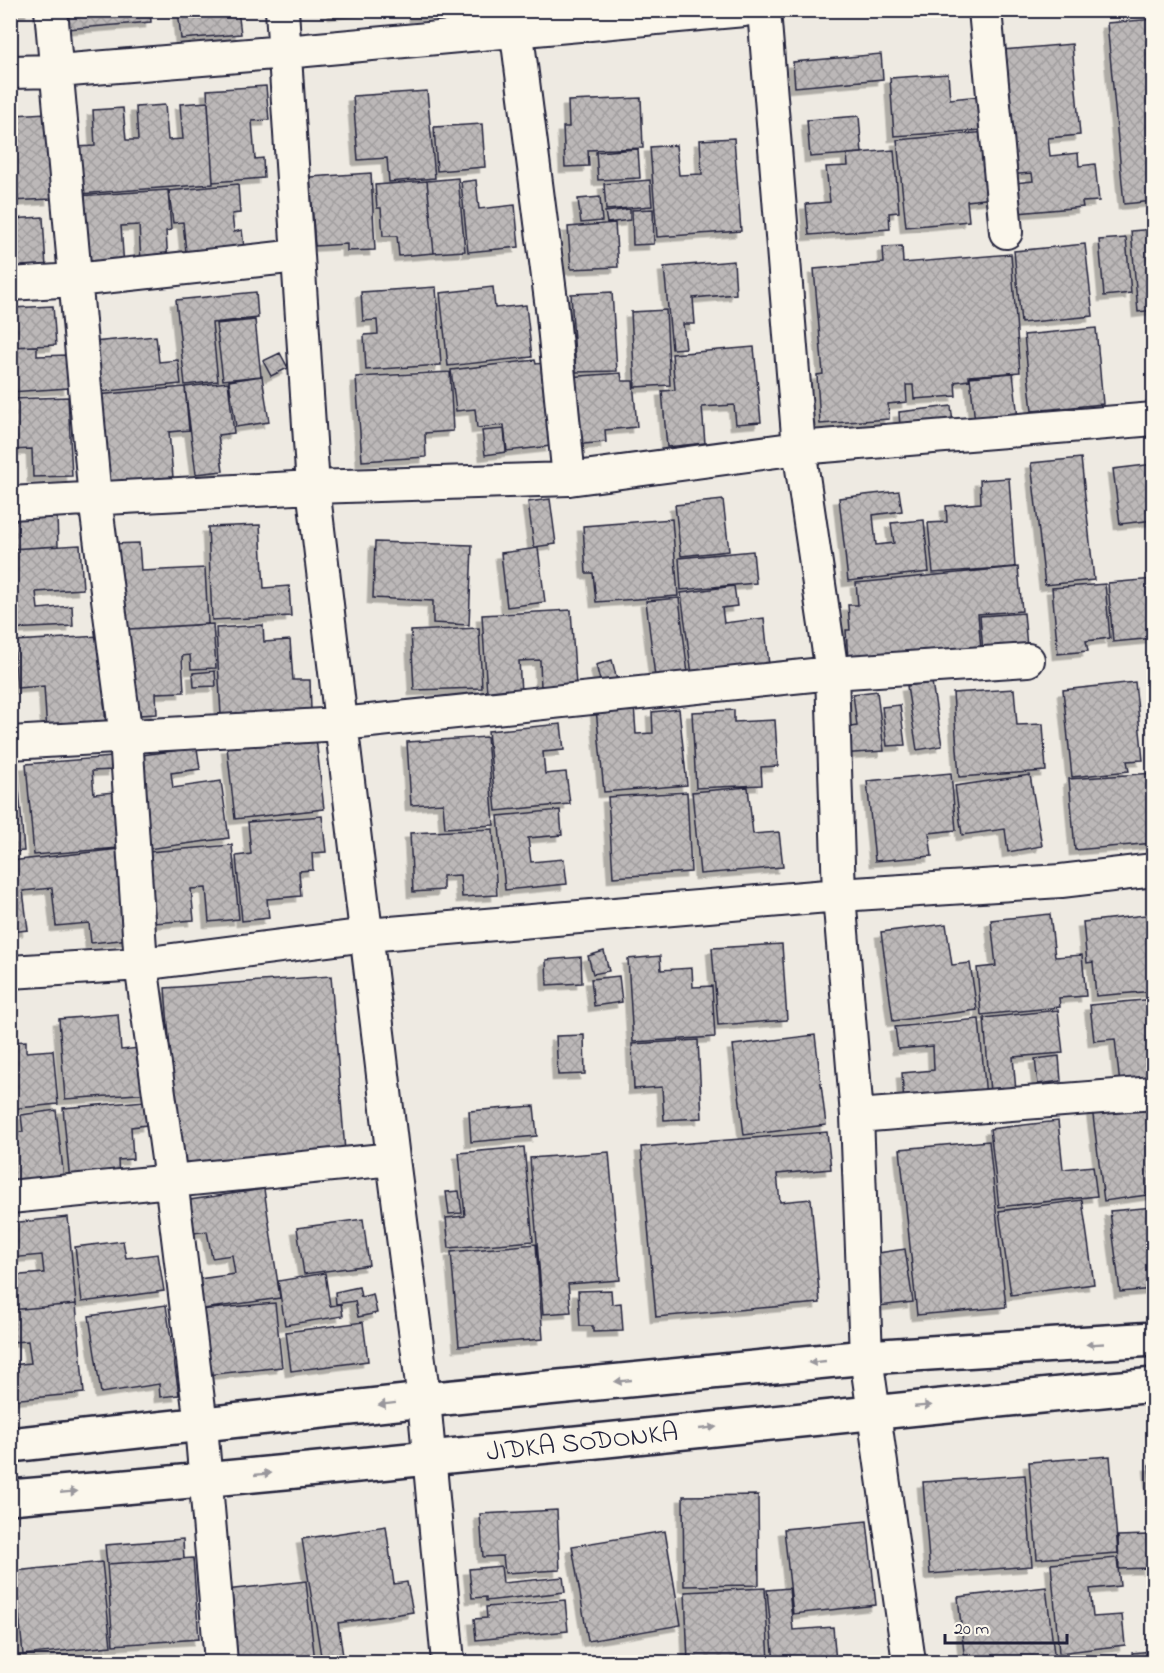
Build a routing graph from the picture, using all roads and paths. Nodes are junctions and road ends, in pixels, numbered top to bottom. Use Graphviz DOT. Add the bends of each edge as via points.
graph roads {
  1 [pos="51,10"];
  2 [pos="282,10"];
  3 [pos="744,10"];
  4 [pos="764,10"];
  5 [pos="985,10"];
  6 [pos="515,21"];
  7 [pos="285,52"];
  8 [pos="58,71"];
  9 [pos="10,72"];
  10 [pos="1006,232"];
  11 [pos="298,256"];
  12 [pos="75,280"];
  13 [pos="10,284"];
  14 [pos="1154,419"];
  15 [pos="799,448"];
  16 [pos="569,478"];
  17 [pos="313,488"];
  18 [pos="95,499"];
  19 [pos="10,503"];
  20 [pos="1028,660"];
  21 [pos="832,673"];
  22 [pos="341,724"];
  23 [pos="126,737"];
  24 [pos="10,743"];
  25 [pos="1154,870"];
  26 [pos="839,895"];
  27 [pos="367,935"];
  28 [pos="141,964"];
  29 [pos="10,972"];
  30 [pos="1154,1093"];
  31 [pos="857,1116"];
  32 [pos="393,1159"];
  33 [pos="171,1180"];
  34 [pos="10,1197"];
  35 [pos="1154,1339"];
  36 [pos="866,1357"];
  37 [pos="1154,1385"];
  38 [pos="424,1400"];
  39 [pos="873,1411"];
  40 [pos="201,1425"];
  41 [pos="10,1445"];
  42 [pos="430,1457"];
  43 [pos="205,1480"];
  44 [pos="10,1497"];
  45 [pos="221,1662"];
  46 [pos="448,1662"];
  47 [pos="909,1662"];
  1 -- 8 [label="street"];
  2 -- 7 [label="street"];
  3 -- 6 [label="street"];
  4 -- 15 [label="street"];
  5 -- 10 [label="street"];
  6 -- 7 [label="street"];
  6 -- 16 [label="street" via="553,316"];
  7 -- 8 [label="street"];
  7 -- 11 [label="street"];
  8 -- 9 [label="street"];
  8 -- 12 [label="street"];
  11 -- 12 [label="street"];
  11 -- 17 [label="street"];
  12 -- 13 [label="street"];
  12 -- 18 [label="street"];
  14 -- 15 [label="street"];
  15 -- 16 [label="street"];
  15 -- 21 [label="street"];
  16 -- 17 [label="street"];
  17 -- 18 [label="street"];
  17 -- 22 [label="street"];
  18 -- 19 [label="street"];
  18 -- 23 [label="street"];
  20 -- 21 [label="street"];
  21 -- 22 [label="street"];
  21 -- 26 [label="street"];
  22 -- 23 [label="street"];
  22 -- 27 [label="street"];
  23 -- 24 [label="street"];
  23 -- 28 [label="street"];
  25 -- 26 [label="street" via="1061,881"];
  26 -- 27 [label="street"];
  26 -- 31 [label="street"];
  27 -- 28 [label="street"];
  27 -- 32 [label="street"];
  28 -- 29 [label="street"];
  28 -- 33 [label="street"];
  30 -- 31 [label="street"];
  31 -- 36 [label="street"];
  32 -- 33 [label="street"];
  32 -- 38 [label="street"];
  33 -- 34 [label="street"];
  33 -- 40 [label="street"];
  35 -- 36 [label="main road, JIDKA SODONKA, one-way"];
  36 -- 38 [label="main road, JIDKA SODONKA, one-way"];
  36 -- 39 [label="street"];
  39 -- 37 [label="main road, JIDKA SODONKA, one-way"];
  38 -- 40 [label="main road, JIDKA SODONKA, one-way"];
  38 -- 42 [label="street"];
  42 -- 39 [label="main road, JIDKA SODONKA, one-way"];
  39 -- 47 [label="street"];
  40 -- 41 [label="main road, JIDKA SODONKA"];
  40 -- 43 [label="street"];
  43 -- 42 [label="main road, JIDKA SODONKA, one-way"];
  42 -- 46 [label="street"];
  44 -- 43 [label="main road, JIDKA SODONKA, one-way"];
  43 -- 45 [label="street"];
}
